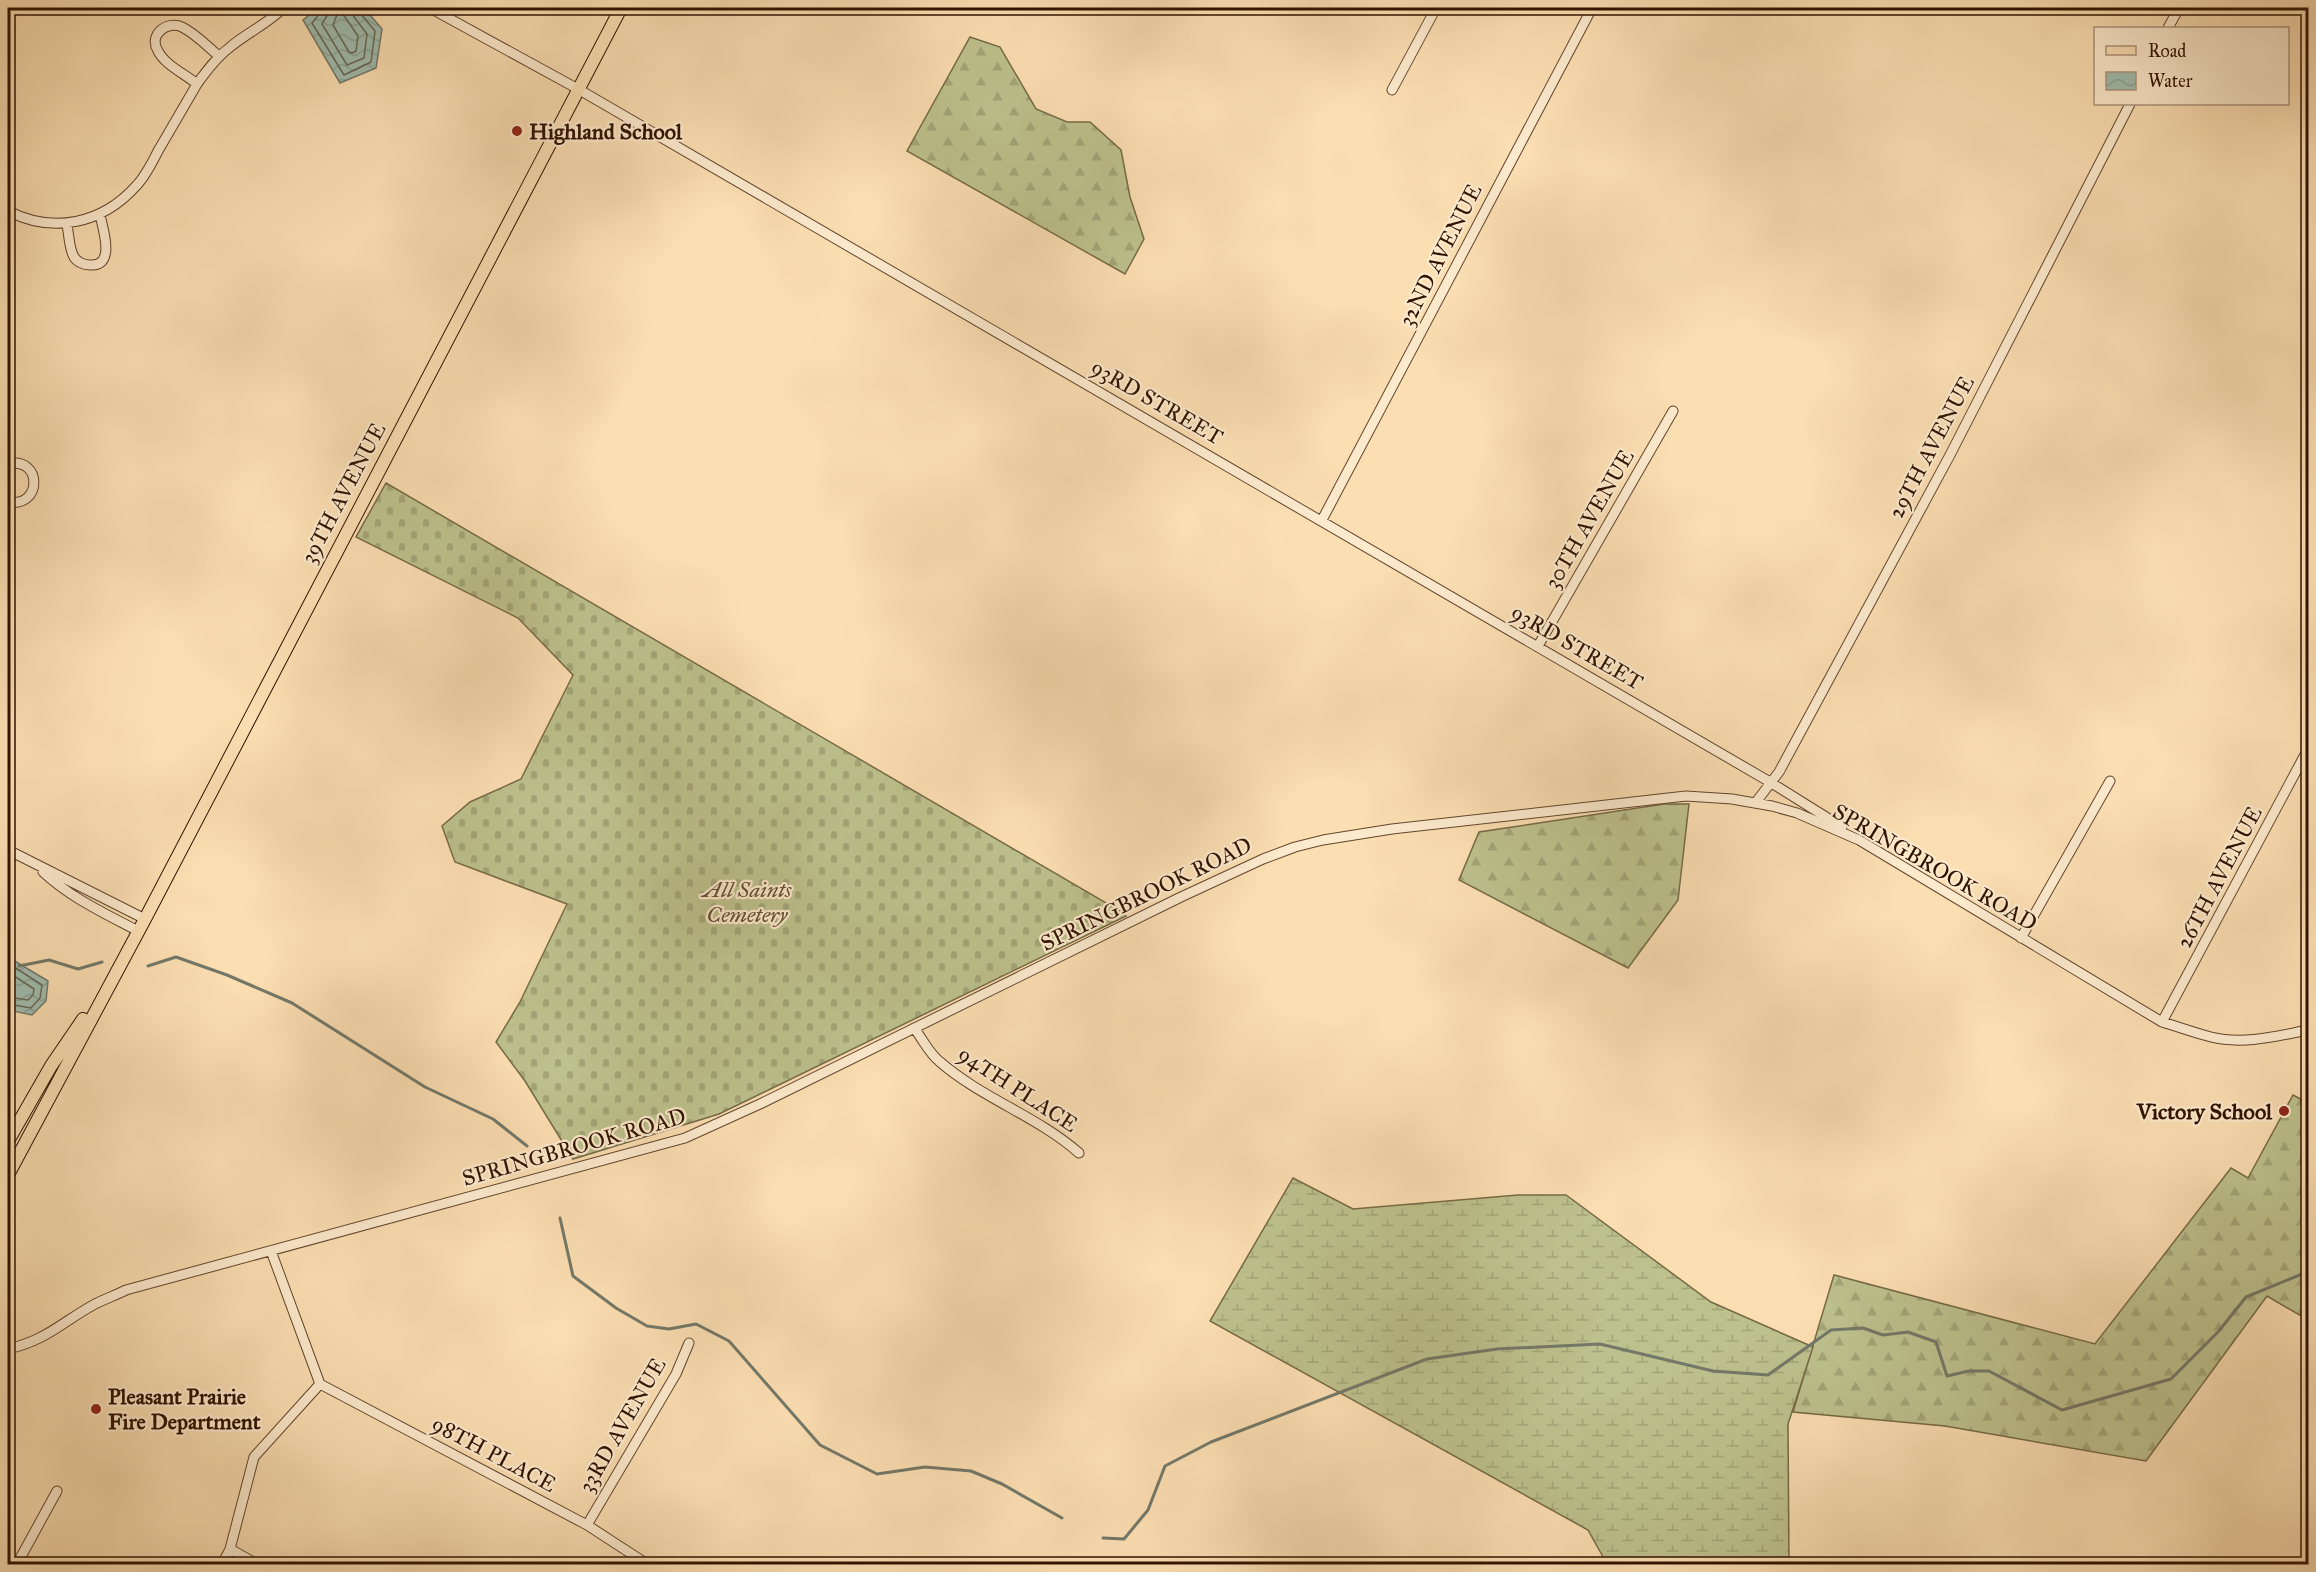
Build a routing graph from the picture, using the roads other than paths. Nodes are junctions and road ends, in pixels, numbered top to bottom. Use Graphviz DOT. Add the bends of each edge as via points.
graph roads {
  1 [pos="283,8"];
  2 [pos="430,8"];
  3 [pos="621,8"];
  4 [pos="1436,8"];
  5 [pos="1592,8"];
  6 [pos="2179,8"];
  7 [pos="2169,27"];
  8 [pos="219,56"];
  9 [pos="197,84"];
  10 [pos="578,89"];
  11 [pos="1392,90"];
  12 [pos="2129,105"];
  13 [pos="8,211"];
  14 [pos="100,215"];
  15 [pos="67,225"];
  16 [pos="1673,411"];
  17 [pos="8,464"];
  18 [pos="8,502"];
  19 [pos="1322,520"];
  20 [pos="1538,646"];
  21 [pos="2308,749"];
  22 [pos="2110,781"];
  23 [pos="1770,782"];
  24 [pos="1756,802"];
  25 [pos="1859,840"];
  26 [pos="8,850"];
  27 [pos="34,864"];
  28 [pos="145,919"];
  29 [pos="138,931"];
  30 [pos="2020,938"];
  31 [pos="102,998"];
  32 [pos="2162,1022"];
  33 [pos="914,1028"];
  34 [pos="2308,1030"];
  35 [pos="8,1141"];
  36 [pos="1079,1153"];
  37 [pos="8,1175"];
  38 [pos="271,1251"];
  39 [pos="689,1343"];
  40 [pos="8,1349"];
  41 [pos="320,1384"];
  42 [pos="57,1491"];
  43 [pos="587,1525"];
  44 [pos="230,1550"];
  45 [pos="17,1564"];
  46 [pos="222,1564"];
  47 [pos="257,1564"];
  48 [pos="647,1564"];
  1 -- 8 [label="street"];
  2 -- 10 [label="street, 93RD STREET"];
  3 -- 10 [label="main road, 39TH AVENUE"];
  4 -- 11 [label="street"];
  5 -- 19 [label="street, 32ND AVENUE"];
  6 -- 7 [label="street"];
  8 -- 9 [label="street"];
  8 -- 9 [label="street" via="181,27 169,25 160,29 155,40 157,50"];
  9 -- 14 [label="street" via="137,186"];
  10 -- 19 [label="street, 93RD STREET"];
  10 -- 28 [label="main road, 39TH AVENUE"];
  12 -- 23 [label="street, 29TH AVENUE" via="1920,513"];
  13 -- 15 [label="street" via="44,224"];
  14 -- 15 [label="street"];
  14 -- 15 [label="street" via="106,253 93,266 83,265 74,256"];
  16 -- 20 [label="street, 30TH AVENUE"];
  17 -- 18 [label="street" via="28,468 34,486 22,502"];
  19 -- 20 [label="street, 93RD STREET"];
  20 -- 23 [label="street, 93RD STREET"];
  21 -- 32 [label="street, 26TH AVENUE"];
  22 -- 30 [label="street"];
  23 -- 24 [label="street, 29TH AVENUE"];
  23 -- 25 [label="street, 93RD STREET"];
  24 -- 25 [label="street, SPRINGBROOK ROAD" via="1797,813"];
  24 -- 33 [label="street, SPRINGBROOK ROAD" via="1709,797 1661,798 1392,829 1295,847 1191,892"];
  25 -- 30 [label="street, SPRINGBROOK ROAD"];
  26 -- 27 [label="street"];
  27 -- 28 [label="street"];
  27 -- 29 [label="street" via="79,900"];
  28 -- 29 [label="main road, 39TH AVENUE"];
  29 -- 31 [label="main road, 39TH AVENUE"];
  30 -- 32 [label="street, SPRINGBROOK ROAD"];
  31 -- 35 [label="main road, 39TH AVENUE" via="51,1066"];
  31 -- 37 [label="main road, 39TH AVENUE"];
  32 -- 34 [label="street, SPRINGBROOK ROAD" via="2227,1040 2253,1040"];
  33 -- 36 [label="street, 94TH PLACE" via="938,1060"];
  33 -- 38 [label="street, SPRINGBROOK ROAD" via="685,1138"];
  38 -- 40 [label="street, SPRINGBROOK ROAD" via="126,1290 95,1304 48,1335"];
  38 -- 41 [label="street"];
  39 -- 43 [label="street, 33RD AVENUE" via="676,1374"];
  41 -- 43 [label="street, 98TH PLACE"];
  41 -- 44 [label="street" via="254,1456"];
  42 -- 45 [label="street"];
  43 -- 48 [label="street, 98TH PLACE"];
  44 -- 46 [label="street"];
  44 -- 47 [label="street"];
}
